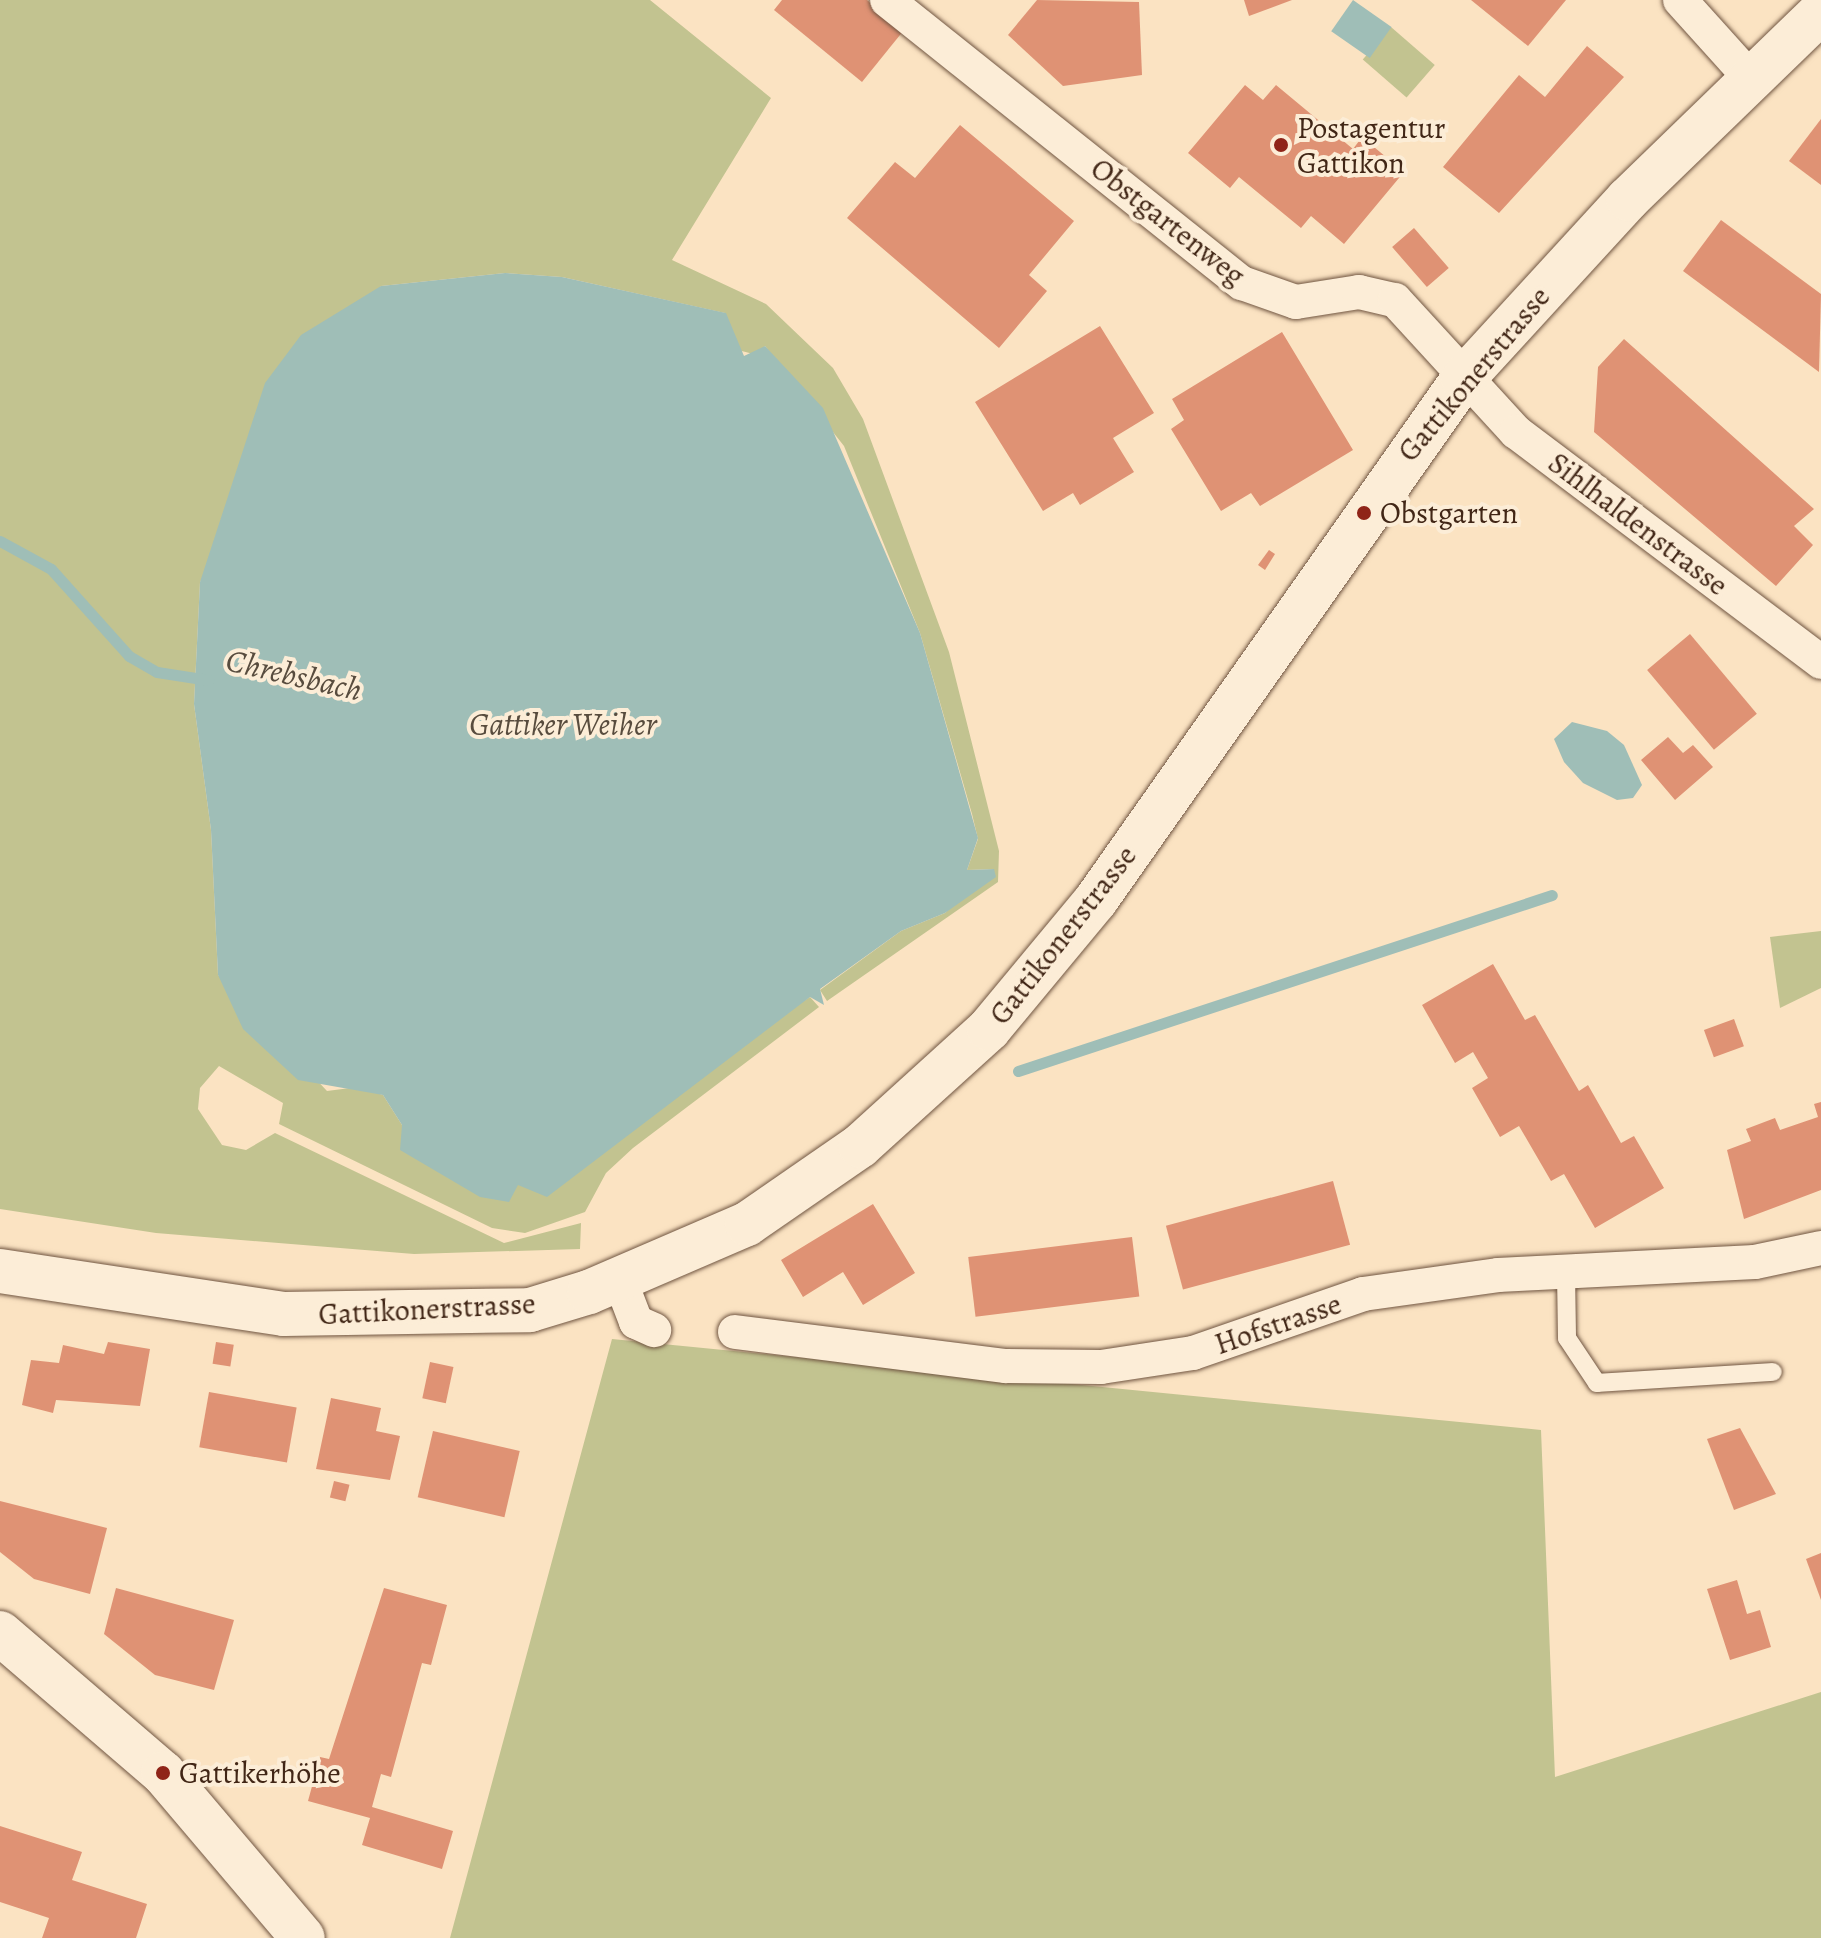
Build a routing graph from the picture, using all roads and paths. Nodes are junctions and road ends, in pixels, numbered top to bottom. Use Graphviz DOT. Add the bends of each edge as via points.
graph roads {
  1 [pos="887,0"];
  2 [pos="1680,0"];
  3 [pos="1821,12"];
  4 [pos="1753,81"];
  5 [pos="1463,379"];
  6 [pos="1821,662"];
  7 [pos="1821,1248"];
  8 [pos="0,1271"];
  9 [pos="1566,1273"];
  10 [pos="620,1280"];
  11 [pos="654,1330"];
  12 [pos="735,1332"];
  13 [pos="1773,1372"];
  14 [pos="0,1633"];
  15 [pos="303,1938"];
  1 -- 5 [label="street, Obstgartenweg" via="1242,283 1296,302 1379,293 1395,300"];
  2 -- 4 [label="street"];
  3 -- 4 [label="main road, Gattikonerstrasse"];
  4 -- 5 [label="main road, Gattikonerstrasse" via="1628,199"];
  5 -- 6 [label="street, Sihlhaldenstrasse" via="1516,432"];
  5 -- 10 [label="main road, Gattikonerstrasse" via="1096,900 989,1029 860,1146 747,1224"];
  7 -- 9 [label="street, Hofstrasse" via="1755,1262"];
  8 -- 10 [label="main road, Gattikonerstrasse" via="284,1314 367,1317 530,1310"];
  9 -- 12 [label="street, Hofstrasse" via="1363,1294 1193,1353 1101,1367 1006,1366"];
  9 -- 13 [label="lane" via="1567,1338 1597,1383"];
  10 -- 11 [label="street" via="636,1322"];
  14 -- 15 [label="main road" via="163,1773"];
}
